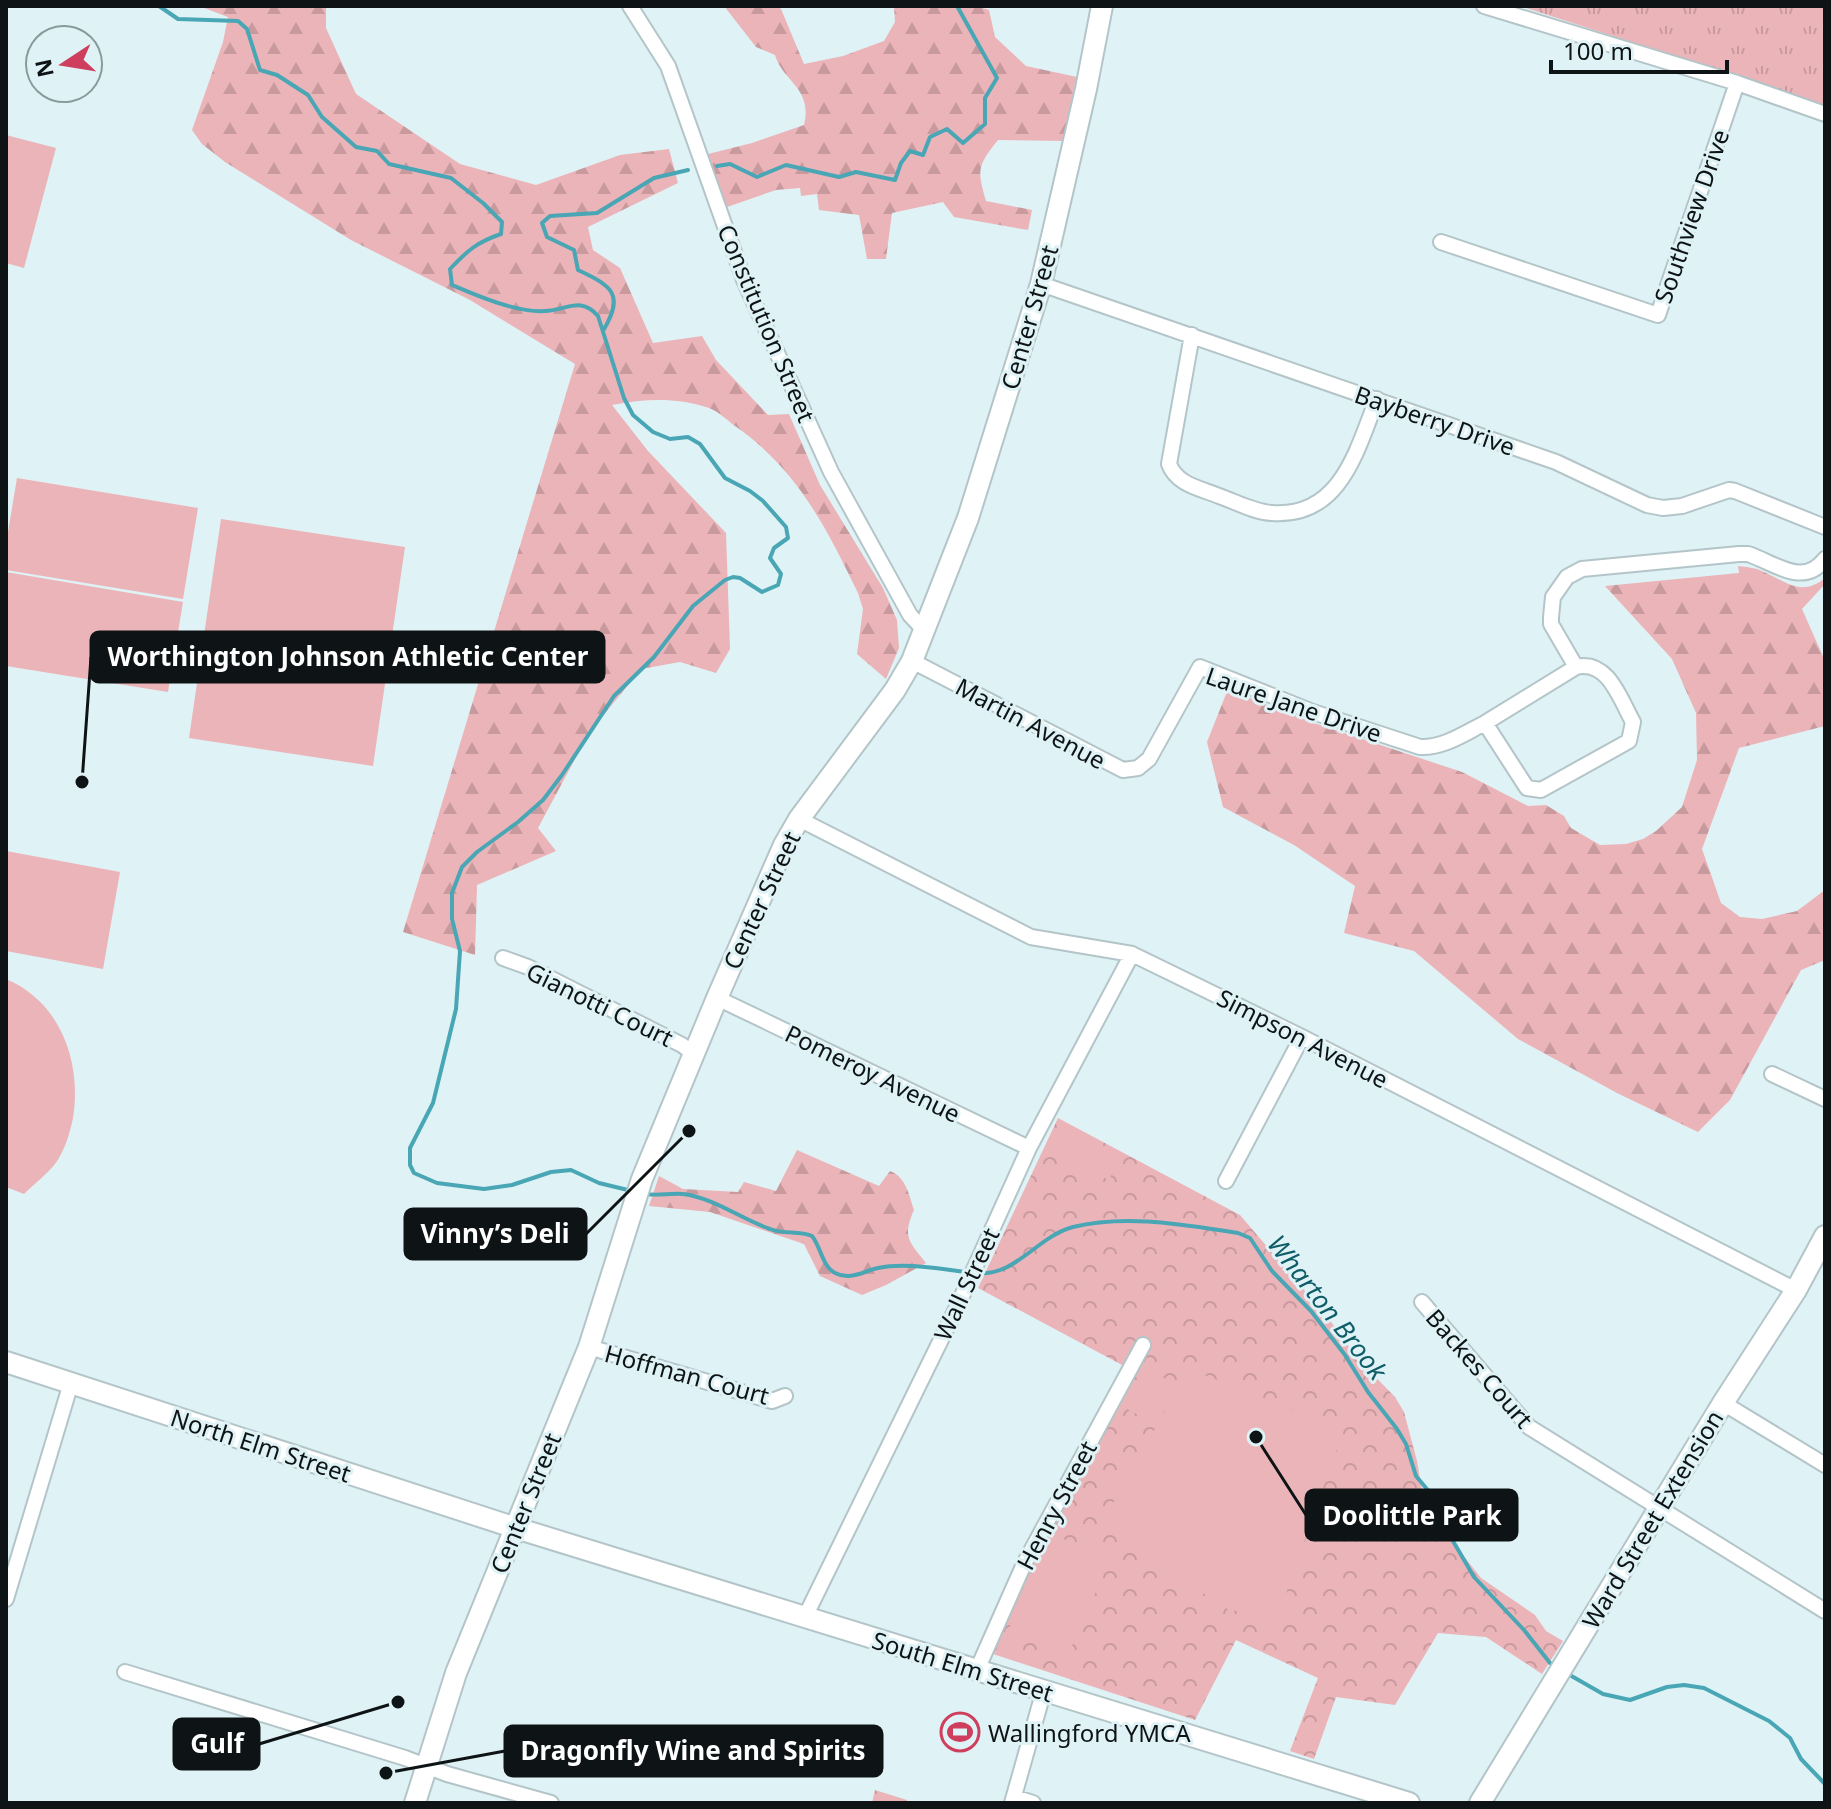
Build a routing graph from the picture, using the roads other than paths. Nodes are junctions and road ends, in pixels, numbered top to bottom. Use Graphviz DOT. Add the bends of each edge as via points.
graph roads {
  1 [pos="630,6"];
  2 [pos="1102,6"];
  3 [pos="1484,6"];
  4 [pos="1737,83"];
  5 [pos="1825,114"];
  6 [pos="1441,242"];
  7 [pos="1041,284"];
  8 [pos="1192,335"];
  9 [pos="1377,399"];
  10 [pos="1825,527"];
  11 [pos="1825,559"];
  12 [pos="925,631"];
  13 [pos="912,661"];
  14 [pos="1576,667"];
  15 [pos="1485,723"];
  16 [pos="1149,759"];
  17 [pos="799,819"];
  18 [pos="1132,954"];
  19 [pos="503,958"];
  20 [pos="717,998"];
  21 [pos="1302,1037"];
  22 [pos="694,1054"];
  23 [pos="1772,1074"];
  24 [pos="1825,1099"];
  25 [pos="1029,1148"];
  26 [pos="1226,1181"];
  27 [pos="1825,1236"];
  28 [pos="1796,1290"];
  29 [pos="1422,1302"];
  30 [pos="1143,1345"];
  31 [pos="589,1347"];
  32 [pos="6,1362"];
  33 [pos="71,1383"];
  34 [pos="785,1396"];
  35 [pos="1723,1403"];
  36 [pos="1825,1465"];
  37 [pos="1661,1509"];
  38 [pos="516,1528"];
  39 [pos="6,1599"];
  40 [pos="1825,1611"];
  41 [pos="805,1617"];
  42 [pos="977,1670"];
  43 [pos="125,1672"];
  44 [pos="1044,1690"];
  45 [pos="426,1766"];
  46 [pos="1013,1800"];
  47 [pos="415,1803"];
  48 [pos="551,1803"];
  49 [pos="1033,1803"];
  50 [pos="1409,1803"];
  51 [pos="1480,1803"];
  1 -- 12 [label="street, Constitution Street" via="668,66 744,280 831,472 910,615"];
  2 -- 7 [label="main road, Center Street"];
  3 -- 4 [label="street"];
  4 -- 5 [label="street"];
  4 -- 6 [label="street, Southview Drive" via="1658,315"];
  7 -- 8 [label="street, Bayberry Drive"];
  7 -- 12 [label="main road, Center Street" via="986,468"];
  8 -- 9 [label="street, Bayberry Drive"];
  8 -- 9 [label="street" via="1169,464 1178,480 1244,506 1285,512 1332,492 1349,469"];
  9 -- 10 [label="street, Bayberry Drive" via="1556,462 1647,505 1673,507 1729,490"];
  11 -- 14 [label="street" via="1804,574 1739,554 1577,571 1557,589 1550,611 1551,624"];
  12 -- 13 [label="main road, Center Street"];
  13 -- 16 [label="street, Martin Avenue" via="1123,770 1138,768"];
  13 -- 17 [label="main road, Center Street"];
  14 -- 15 [label="street, Laure Jane Drive"];
  14 -- 15 [label="street" via="1595,666 1607,676 1633,722 1629,741 1541,790 1527,788"];
  15 -- 16 [label="street, Laure Jane Drive" via="1451,741 1420,747 1200,667"];
  17 -- 18 [label="street, Simpson Avenue" via="1031,937"];
  17 -- 20 [label="main road, Center Street"];
  18 -- 21 [label="street, Simpson Avenue"];
  18 -- 25 [label="street, Wall Street"];
  19 -- 22 [label="street, Gianotti Court"];
  20 -- 22 [label="main road, Center Street"];
  20 -- 25 [label="street, Pomeroy Avenue"];
  21 -- 26 [label="street"];
  21 -- 28 [label="street, Simpson Avenue"];
  22 -- 31 [label="main road, Center Street" via="642,1179"];
  23 -- 24 [label="street"];
  25 -- 41 [label="street, Wall Street"];
  27 -- 28 [label="main road, Ward Street Extension"];
  28 -- 35 [label="main road, Ward Street Extension"];
  29 -- 37 [label="street, Backes Court" via="1529,1427"];
  30 -- 42 [label="street, Henry Street" via="1024,1564"];
  31 -- 34 [label="street, Hoffman Court" via="772,1401"];
  31 -- 38 [label="main road, Center Street"];
  32 -- 33 [label="main road, North Elm Street"];
  33 -- 38 [label="main road, North Elm Street"];
  33 -- 39 [label="street"];
  35 -- 36 [label="street"];
  35 -- 37 [label="main road, Ward Street Extension"];
  37 -- 40 [label="street, Backes Court"];
  37 -- 51 [label="main road, Ward Street Extension"];
  38 -- 41 [label="main road, South Elm Street"];
  38 -- 45 [label="main road, Center Street" via="456,1673"];
  41 -- 42 [label="main road, South Elm Street"];
  42 -- 44 [label="main road, South Elm Street"];
  43 -- 45 [label="street"];
  44 -- 46 [label="street"];
  44 -- 50 [label="main road, South Elm Street"];
  45 -- 47 [label="main road, Center Street"];
  45 -- 48 [label="street"];
  46 -- 49 [label="street"];
}
